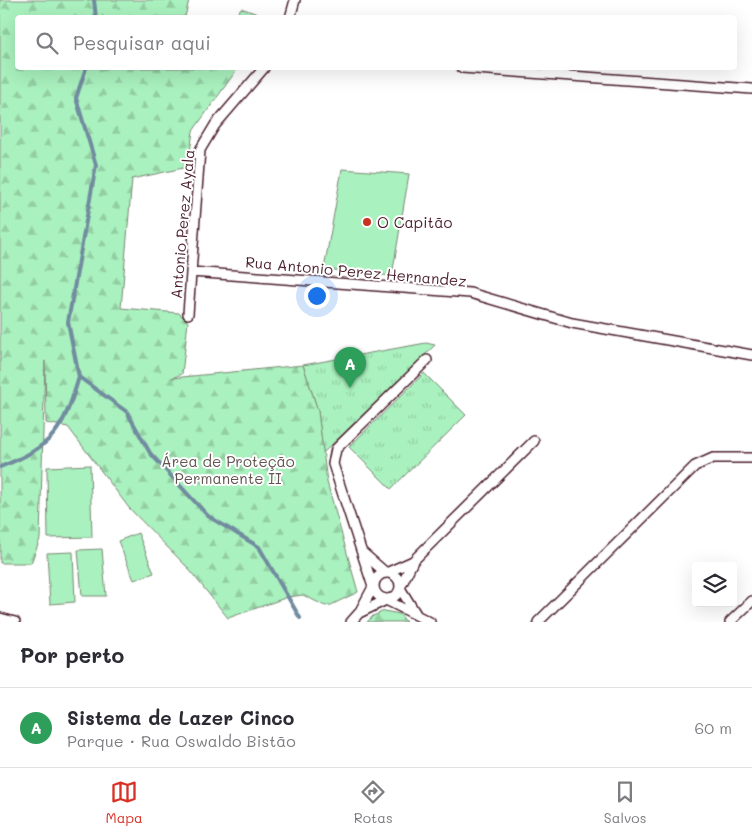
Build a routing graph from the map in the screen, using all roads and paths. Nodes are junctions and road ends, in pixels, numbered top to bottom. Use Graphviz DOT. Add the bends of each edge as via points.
graph roads {
  1 [pos="295,0"];
  2 [pos="291,15"];
  3 [pos="262,70"];
  4 [pos="490,70"];
  5 [pos="752,89"];
  6 [pos="191,272"];
  7 [pos="188,314"];
  8 [pos="752,355"];
  9 [pos="427,360"];
  10 [pos="534,441"];
  11 [pos="752,458"];
  12 [pos="363,554"];
  13 [pos="413,562"];
  14 [pos="386,573"];
  15 [pos="373,587"];
  16 [pos="400,588"];
  17 [pos="386,600"];
  18 [pos="752,601"];
  19 [pos="359,613"];
  20 [pos="416,614"];
  21 [pos="0,618"];
  22 [pos="15,622"];
  23 [pos="350,622"];
  24 [pos="430,622"];
  25 [pos="538,622"];
  26 [pos="730,622"];
  1 -- 2 [label="street"];
  3 -- 6 [label="street, Antonio Perez Ayala" via="220,119 200,150"];
  4 -- 5 [label="street"];
  6 -- 7 [label="street, Antonio Perez Ayala"];
  6 -- 8 [label="street, Rua Antonio Perez Hernandez" via="470,293 572,323"];
  9 -- 12 [label="street" via="336,449 333,456 355,537"];
  10 -- 13 [label="street"];
  11 -- 25 [label="street" via="713,458 695,466"];
  12 -- 14 [label="street"];
  12 -- 15 [label="street"];
  13 -- 14 [label="street"];
  13 -- 16 [label="street"];
  14 -- 15 [label="street" via="376,579"];
  14 -- 16 [label="street" via="398,578"];
  15 -- 17 [label="street" via="376,595"];
  15 -- 19 [label="street"];
  16 -- 17 [label="street" via="396,596"];
  16 -- 20 [label="street"];
  17 -- 19 [label="street"];
  17 -- 20 [label="street"];
  18 -- 26 [label="street"];
  19 -- 23 [label="street"];
  20 -- 24 [label="street"];
  21 -- 22 [label="street"];
}
